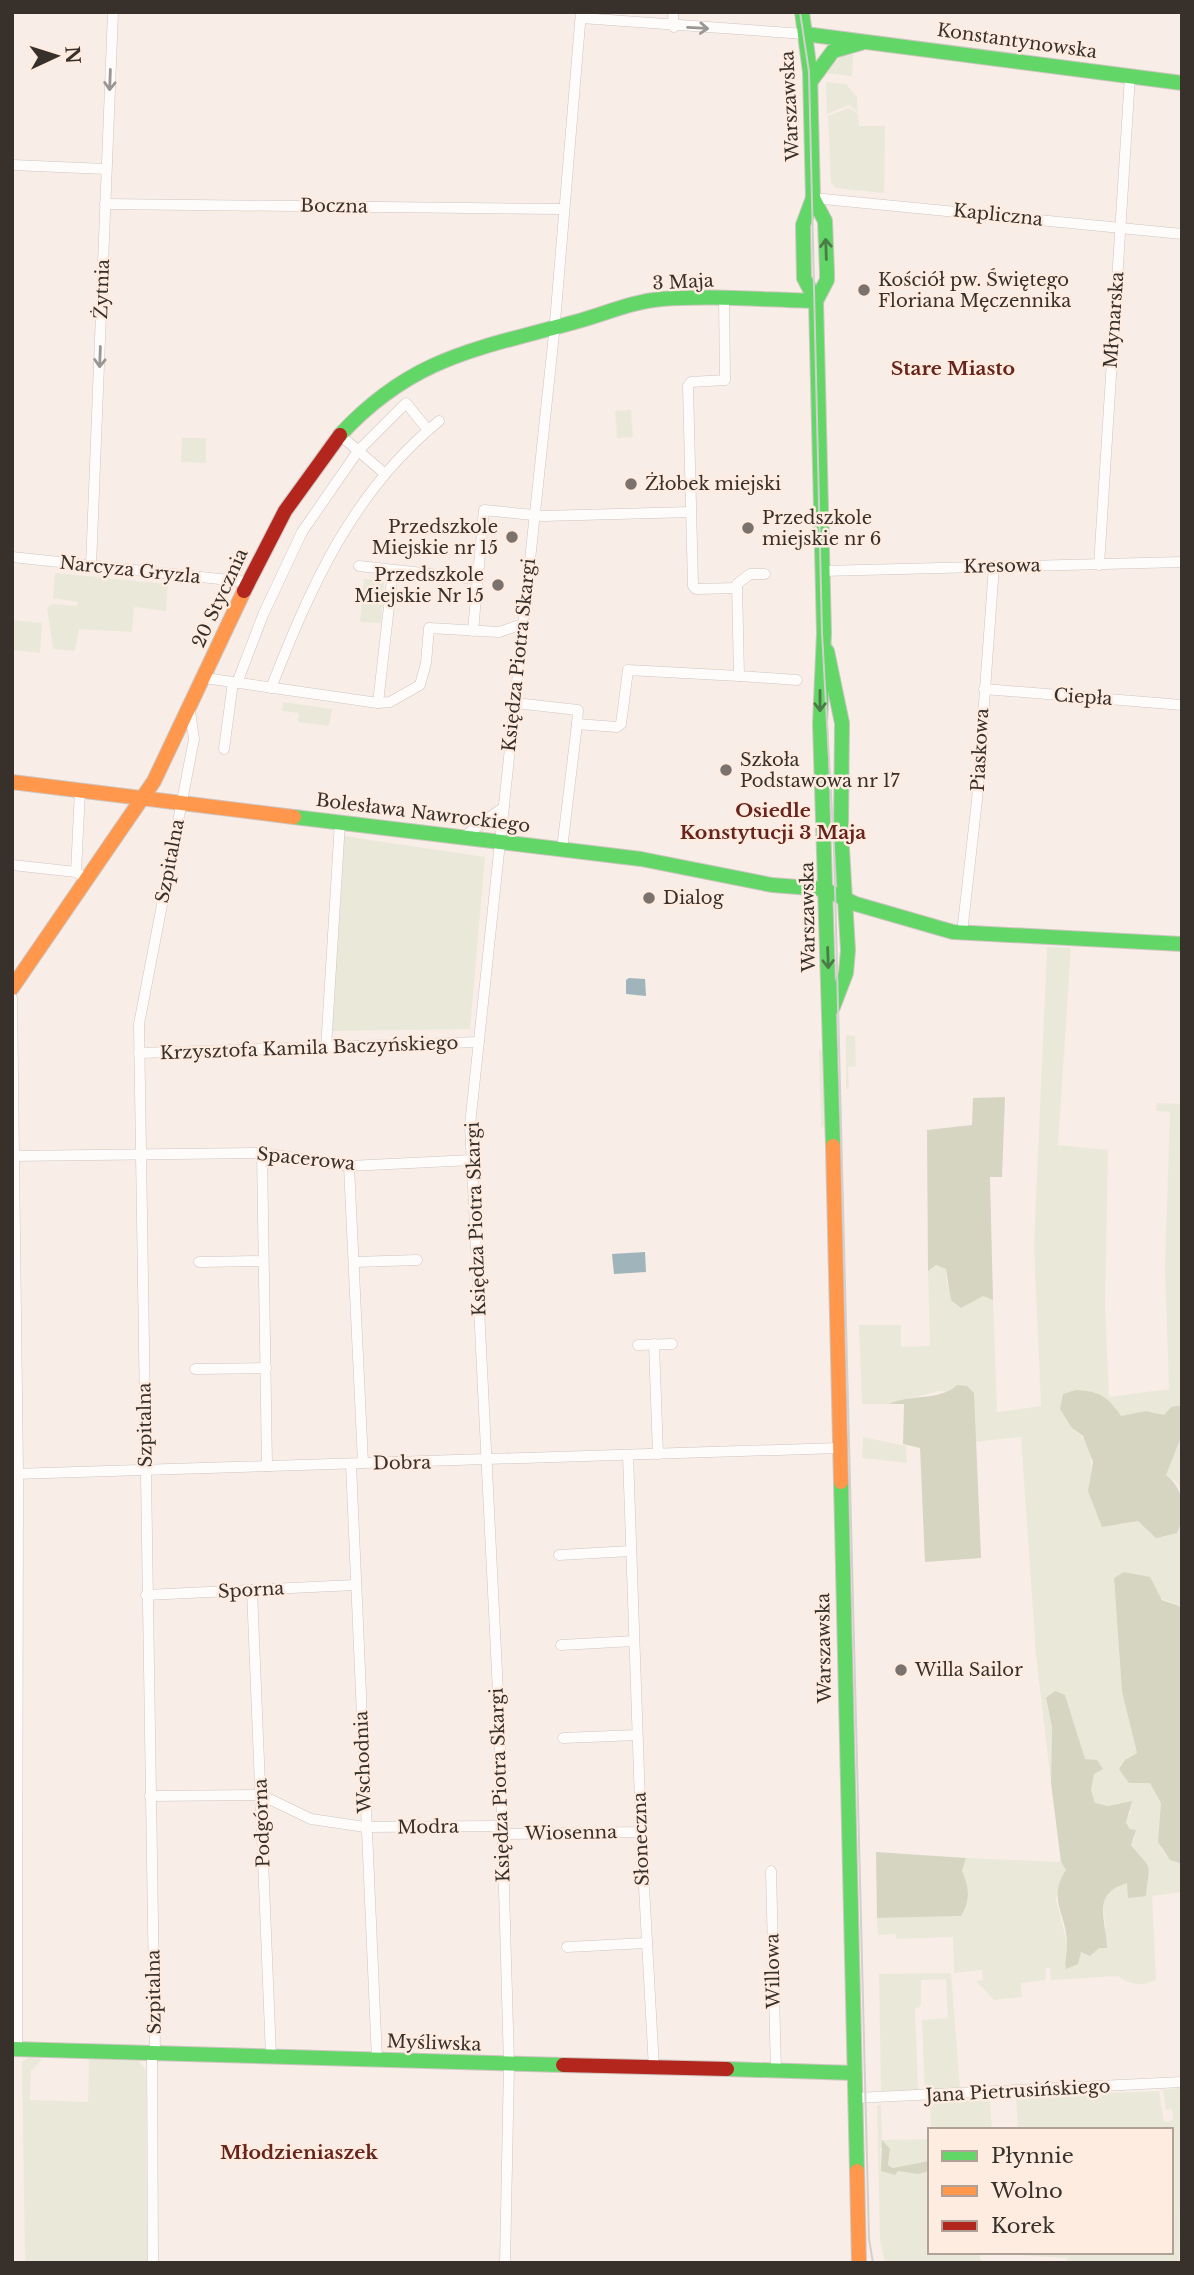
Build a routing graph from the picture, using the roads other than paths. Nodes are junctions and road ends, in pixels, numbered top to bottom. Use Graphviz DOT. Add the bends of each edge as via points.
graph roads {
  1 [pos="113,12"];
  2 [pos="673,12"];
  3 [pos="802,12"];
  4 [pos="581,15"];
  5 [pos="674,27"];
  6 [pos="805,34"];
  7 [pos="869,41"];
  8 [pos="1130,76"];
  9 [pos="811,82"];
  10 [pos="1182,83"];
  11 [pos="12,165"];
  12 [pos="106,169"];
  13 [pos="813,198"];
  14 [pos="105,204"];
  15 [pos="564,209"];
  16 [pos="1120,228"];
  17 [pos="1182,234"];
  18 [pos="723,299"];
  19 [pos="816,302"];
  20 [pos="555,328"];
  21 [pos="439,421"];
  22 [pos="428,430"];
  23 [pos="340,435"];
  24 [pos="358,451"];
  25 [pos="384,473"];
  26 [pos="691,512"];
  27 [pos="534,515"];
  28 [pos="12,557"];
  29 [pos="1182,562"];
  30 [pos="1099,565"];
  31 [pos="91,566"];
  32 [pos="359,566"];
  33 [pos="994,566"];
  34 [pos="393,571"];
  35 [pos="822,571"];
  36 [pos="765,574"];
  37 [pos="476,579"];
  38 [pos="248,582"];
  39 [pos="737,588"];
  40 [pos="523,624"];
  41 [pos="473,631"];
  42 [pos="824,633"];
  43 [pos="739,676"];
  44 [pos="205,678"];
  45 [pos="797,680"];
  46 [pos="235,682"];
  47 [pos="271,688"];
  48 [pos="984,689"];
  49 [pos="378,703"];
  50 [pos="524,704"];
  51 [pos="1182,705"];
  52 [pos="190,711"];
  53 [pos="577,724"];
  54 [pos="224,749"];
  55 [pos="12,782"];
  56 [pos="80,791"];
  57 [pos="144,798"];
  58 [pos="181,803"];
  59 [pos="504,807"];
  60 [pos="340,822"];
  61 [pos="462,838"];
  62 [pos="500,842"];
  63 [pos="562,849"];
  64 [pos="12,865"];
  65 [pos="82,876"];
  66 [pos="827,890"];
  67 [pos="845,900"];
  68 [pos="883,913"];
  69 [pos="962,933"];
  70 [pos="848,942"];
  71 [pos="1182,944"];
  72 [pos="12,988"];
  73 [pos="12,998"];
  74 [pos="829,1033"];
  75 [pos="479,1042"];
  76 [pos="326,1048"];
  77 [pos="139,1053"];
  78 [pos="262,1153"];
  79 [pos="140,1154"];
  80 [pos="14,1156"];
  81 [pos="472,1160"];
  82 [pos="349,1166"];
  83 [pos="417,1259"];
  84 [pos="263,1261"];
  85 [pos="199,1262"];
  86 [pos="355,1262"];
  87 [pos="654,1344"];
  88 [pos="672,1344"];
  89 [pos="639,1345"];
  90 [pos="266,1368"];
  91 [pos="195,1369"];
  92 [pos="839,1448"];
  93 [pos="658,1454"];
  94 [pos="628,1455"];
  95 [pos="487,1461"];
  96 [pos="363,1463"];
  97 [pos="351,1464"];
  98 [pos="267,1466"];
  99 [pos="145,1470"];
  100 [pos="15,1474"];
  101 [pos="631,1551"];
  102 [pos="559,1555"];
  103 [pos="355,1585"];
  104 [pos="252,1590"];
  105 [pos="146,1595"];
  106 [pos="634,1641"];
  107 [pos="561,1645"];
  108 [pos="637,1735"];
  109 [pos="563,1738"];
  110 [pos="261,1795"];
  111 [pos="150,1796"];
  112 [pos="365,1827"];
  113 [pos="501,1830"];
  114 [pos="641,1832"];
  115 [pos="771,1871"];
  116 [pos="646,1943"];
  117 [pos="567,1947"];
  118 [pos="14,1987"];
  119 [pos="15,2049"];
  120 [pos="154,2052"];
  121 [pos="271,2056"];
  122 [pos="377,2060"];
  123 [pos="509,2065"];
  124 [pos="654,2068"];
  125 [pos="776,2072"];
  126 [pos="854,2073"];
  127 [pos="1182,2082"];
  128 [pos="855,2098"];
  129 [pos="153,2263"];
  130 [pos="505,2263"];
  131 [pos="859,2263"];
  1 -- 12 [label="street, Żytnia, one-way"];
  2 -- 5 [label="street"];
  3 -- 6 [label="street, Warszawska"];
  4 -- 5 [label="street"];
  4 -- 15 [label="street, Księdza Piotra Skargi"];
  5 -- 6 [label="street, one-way"];
  6 -- 7 [label="street, Konstantynowska"];
  6 -- 9 [label="street, Warszawska"];
  7 -- 8 [label="street, Konstantynowska"];
  7 -- 9 [label="street" via="834,51"];
  8 -- 10 [label="street, Konstantynowska"];
  8 -- 16 [label="street, Młynarska"];
  9 -- 13 [label="street, Warszawska"];
  11 -- 12 [label="street"];
  12 -- 14 [label="street, Żytnia"];
  13 -- 16 [label="street, Kapliczna"];
  13 -- 19 [label="street, Warszawska" via="803,225 804,278"];
  19 -- 13 [label="street, Warszawska, one-way" via="827,272 825,221"];
  14 -- 15 [label="street, Boczna"];
  14 -- 31 [label="street, Żytnia, one-way"];
  15 -- 20 [label="street, Księdza Piotra Skargi"];
  16 -- 17 [label="street, Kapliczna"];
  16 -- 30 [label="street, Młynarska"];
  18 -- 19 [label="street, 3 Maja"];
  18 -- 20 [label="street, 3 Maja" via="660,299"];
  18 -- 26 [label="street" via="725,380 688,386"];
  19 -- 35 [label="street, Warszawska"];
  20 -- 23 [label="street, 20 Stycznia" via="409,374"];
  20 -- 27 [label="street, Księdza Piotra Skargi"];
  21 -- 22 [label="street"];
  22 -- 24 [label="street" via="406,403"];
  22 -- 25 [label="street"];
  23 -- 24 [label="street"];
  23 -- 38 [label="street, 20 Stycznia" via="289,503"];
  24 -- 25 [label="street"];
  24 -- 46 [label="street" via="297,540"];
  25 -- 47 [label="street" via="332,548 295,624"];
  26 -- 27 [label="street"];
  26 -- 39 [label="street" via="694,588"];
  27 -- 37 [label="street" via="484,510"];
  27 -- 40 [label="street, Księdza Piotra Skargi"];
  28 -- 31 [label="street, Narcyza Gryzla"];
  29 -- 30 [label="street, Kresowa"];
  30 -- 33 [label="street, Kresowa"];
  31 -- 38 [label="street, Narcyza Gryzla"];
  32 -- 34 [label="street"];
  33 -- 35 [label="street, Kresowa"];
  33 -- 48 [label="street, Piaskowa"];
  34 -- 37 [label="street"];
  34 -- 49 [label="street"];
  35 -- 42 [label="street, Warszawska"];
  36 -- 39 [label="street" via="750,574 740,579"];
  37 -- 41 [label="street"];
  38 -- 44 [label="street, 20 Stycznia"];
  39 -- 43 [label="street"];
  40 -- 41 [label="street" via="499,632"];
  40 -- 59 [label="street, Księdza Piotra Skargi"];
  41 -- 49 [label="street" via="429,628 420,685 390,702"];
  42 -- 66 [label="street, Warszawska, one-way" via="820,723"];
  42 -- 67 [label="street, Warszawska" via="842,723"];
  43 -- 45 [label="street"];
  43 -- 53 [label="street" via="628,670 620,727"];
  44 -- 46 [label="street"];
  44 -- 52 [label="street, 20 Stycznia"];
  46 -- 47 [label="street"];
  46 -- 54 [label="street"];
  47 -- 49 [label="street"];
  48 -- 51 [label="street, Ciepła"];
  48 -- 69 [label="street, Piaskowa"];
  50 -- 53 [label="street" via="578,710"];
  52 -- 57 [label="street, 20 Stycznia"];
  52 -- 58 [label="street, Szpitalna" via="194,738"];
  53 -- 63 [label="street"];
  55 -- 56 [label="street, Bolesława Nawrockiego"];
  56 -- 57 [label="street, Bolesława Nawrockiego"];
  56 -- 65 [label="street"];
  57 -- 58 [label="street, Bolesława Nawrockiego"];
  57 -- 65 [label="street, 20 Stycznia"];
  58 -- 60 [label="street, Bolesława Nawrockiego"];
  58 -- 77 [label="street, Szpitalna" via="139,1024"];
  59 -- 61 [label="street"];
  59 -- 62 [label="street, Księdza Piotra Skargi"];
  60 -- 61 [label="street, Bolesława Nawrockiego"];
  60 -- 76 [label="street"];
  61 -- 62 [label="street, Bolesława Nawrockiego"];
  62 -- 63 [label="street, Bolesława Nawrockiego"];
  62 -- 75 [label="street, Księdza Piotra Skargi"];
  63 -- 66 [label="street, Bolesława Nawrockiego"];
  64 -- 65 [label="street"];
  65 -- 72 [label="street, 20 Stycznia"];
  66 -- 67 [label="street"];
  66 -- 74 [label="street, Warszawska, one-way"];
  67 -- 68 [label="street"];
  67 -- 70 [label="street, Warszawska"];
  68 -- 69 [label="street"];
  68 -- 70 [label="street" via="860,919"];
  69 -- 71 [label="street"];
  70 -- 74 [label="street, Warszawska" via="848,964"];
  73 -- 80 [label="street"];
  74 -- 92 [label="street, Warszawska"];
  75 -- 76 [label="street, Krzysztofa Kamila Baczyńskiego"];
  75 -- 81 [label="street, Księdza Piotra Skargi" via="470,1125"];
  76 -- 77 [label="street, Krzysztofa Kamila Baczyńskiego"];
  77 -- 79 [label="street, Szpitalna"];
  78 -- 79 [label="street, Spacerowa"];
  78 -- 82 [label="street, Spacerowa"];
  78 -- 84 [label="street"];
  79 -- 80 [label="street, Spacerowa"];
  79 -- 99 [label="street, Szpitalna"];
  80 -- 100 [label="street"];
  81 -- 82 [label="street, Spacerowa"];
  81 -- 95 [label="street, Księdza Piotra Skargi"];
  82 -- 86 [label="street"];
  83 -- 86 [label="street"];
  84 -- 85 [label="street"];
  84 -- 90 [label="street"];
  86 -- 96 [label="street"];
  87 -- 88 [label="street"];
  87 -- 89 [label="street"];
  87 -- 93 [label="street"];
  90 -- 91 [label="street"];
  90 -- 98 [label="street"];
  92 -- 93 [label="street, Dobra"];
  92 -- 126 [label="street, Warszawska"];
  93 -- 94 [label="street, Dobra"];
  94 -- 95 [label="street, Dobra"];
  94 -- 101 [label="street, Słoneczna"];
  95 -- 96 [label="street, Dobra"];
  95 -- 113 [label="street, Księdza Piotra Skargi"];
  96 -- 97 [label="street, Dobra"];
  97 -- 98 [label="street, Dobra"];
  97 -- 103 [label="street, Wschodnia"];
  98 -- 99 [label="street, Dobra"];
  99 -- 100 [label="street, Dobra"];
  99 -- 105 [label="street, Szpitalna"];
  100 -- 118 [label="street"];
  101 -- 102 [label="street"];
  101 -- 106 [label="street, Słoneczna"];
  103 -- 104 [label="street, Sporna"];
  103 -- 112 [label="street, Wschodnia"];
  104 -- 105 [label="street, Sporna"];
  104 -- 110 [label="street, Podgórna"];
  105 -- 111 [label="street, Szpitalna"];
  106 -- 107 [label="street"];
  106 -- 108 [label="street, Słoneczna"];
  108 -- 109 [label="street"];
  108 -- 114 [label="street, Słoneczna"];
  110 -- 111 [label="street, Modra"];
  110 -- 112 [label="street, Modra" via="310,1819"];
  110 -- 121 [label="street, Podgórna"];
  111 -- 120 [label="street, Szpitalna"];
  112 -- 113 [label="street, Modra"];
  112 -- 122 [label="street, Wschodnia"];
  113 -- 114 [label="street, Wiosenna"];
  113 -- 123 [label="street, Księdza Piotra Skargi"];
  114 -- 116 [label="street, Słoneczna"];
  115 -- 125 [label="street, Willowa"];
  116 -- 117 [label="street"];
  116 -- 124 [label="street, Słoneczna"];
  118 -- 119 [label="street"];
  119 -- 120 [label="street, Myśliwska"];
  120 -- 121 [label="street, Myśliwska"];
  120 -- 129 [label="street, Szpitalna"];
  121 -- 122 [label="street, Myśliwska"];
  122 -- 123 [label="street, Myśliwska"];
  123 -- 124 [label="street, Myśliwska"];
  123 -- 130 [label="street, Księdza Piotra Skargi"];
  124 -- 125 [label="street, Myśliwska"];
  125 -- 126 [label="street, Myśliwska"];
  126 -- 128 [label="street, Warszawska"];
  127 -- 128 [label="street, Jana Pietrusińskiego"];
  128 -- 131 [label="street, Warszawska"];
}
